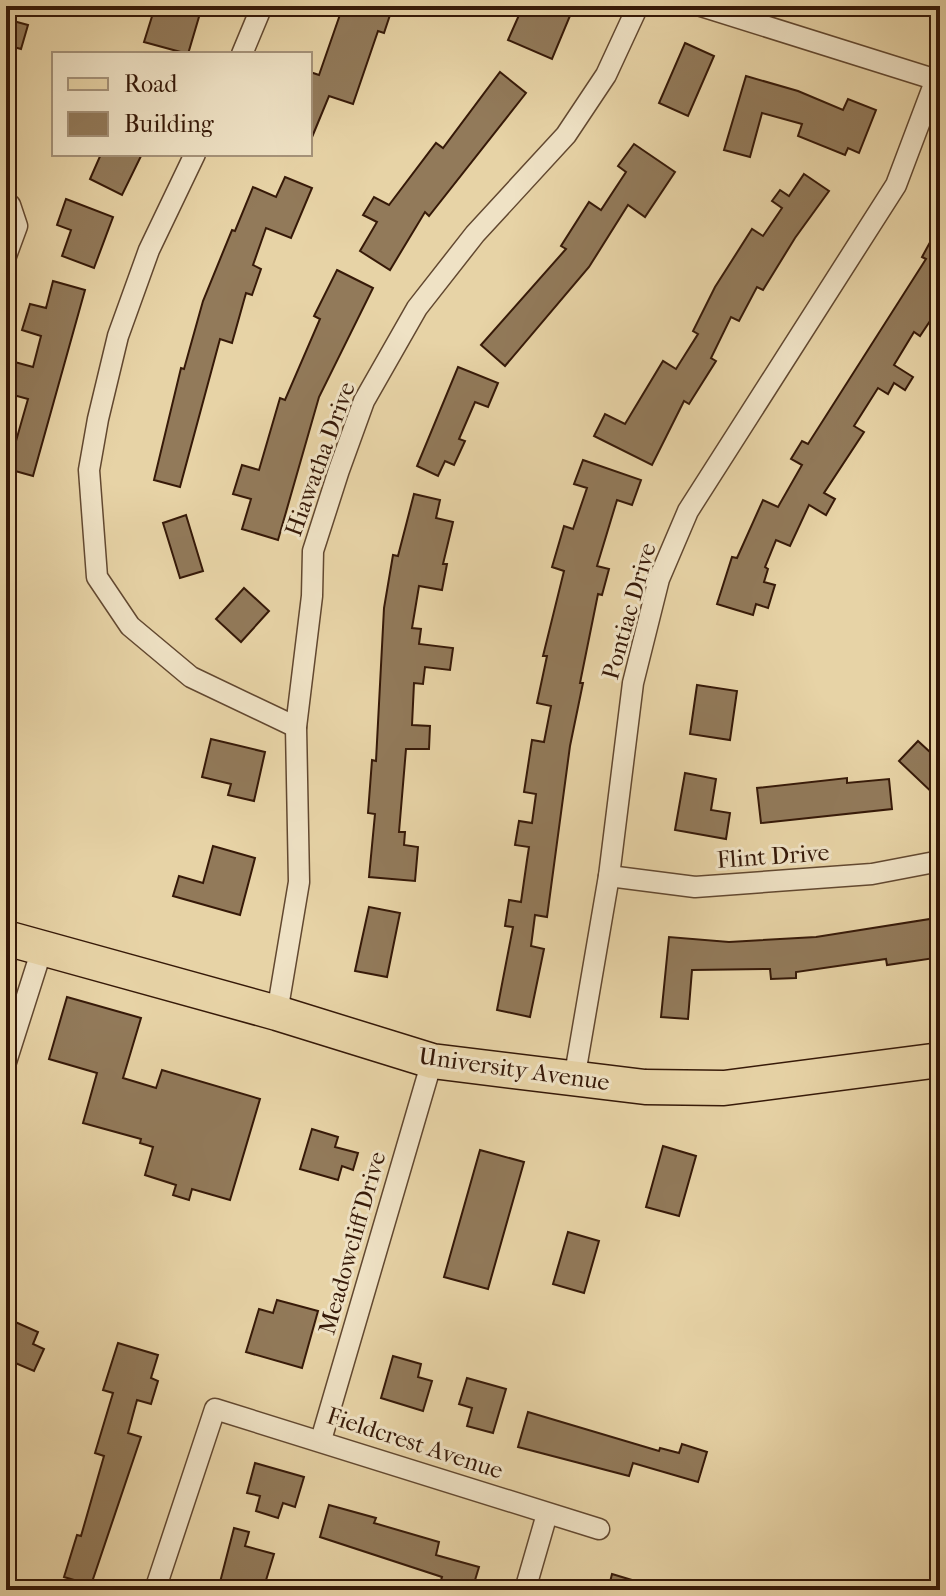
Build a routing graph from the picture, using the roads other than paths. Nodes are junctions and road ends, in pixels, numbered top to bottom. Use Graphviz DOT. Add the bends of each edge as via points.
graph roads {
  1 [pos="262,6"];
  2 [pos="638,6"];
  3 [pos="701,6"];
  4 [pos="243,52"];
  5 [pos="938,80"];
  6 [pos="194,156"];
  7 [pos="6,203"];
  8 [pos="6,256"];
  9 [pos="296,727"];
  10 [pos="940,861"];
  11 [pos="609,876"];
  12 [pos="6,938"];
  13 [pos="42,949"];
  14 [pos="277,1013"];
  15 [pos="940,1060"];
  16 [pos="432,1061"];
  17 [pos="6,1062"];
  18 [pos="574,1080"];
  19 [pos="321,1440"];
  20 [pos="547,1514"];
  21 [pos="599,1529"];
  22 [pos="155,1590"];
  23 [pos="525,1590"];
  1 -- 4 [label="street"];
  2 -- 9 [label="street, Hiawatha Drive" via="606,75 566,135 475,234 417,308 364,401 313,551"];
  3 -- 5 [label="street"];
  5 -- 11 [label="street, Pontiac Drive" via="896,185 688,511 659,579 633,683"];
  6 -- 9 [label="street" via="149,250 118,336 101,405 89,470 97,577 130,626 191,677"];
  7 -- 8 [label="street" via="17,226"];
  9 -- 14 [label="street, Hiawatha Drive" via="299,882"];
  10 -- 11 [label="street, Flint Drive" via="872,874 695,887"];
  11 -- 18 [label="street, Pontiac Drive"];
  12 -- 13 [label="main road, University Avenue"];
  13 -- 14 [label="main road, University Avenue"];
  13 -- 17 [label="street"];
  14 -- 16 [label="main road, University Avenue"];
  15 -- 18 [label="main road, University Avenue" via="724,1088"];
  16 -- 18 [label="main road, University Avenue"];
  16 -- 19 [label="street, Meadowcliff Drive"];
  19 -- 20 [label="street, Fieldcrest Avenue"];
  19 -- 22 [label="street, Fieldcrest Avenue" via="215,1409"];
  20 -- 21 [label="street, Fieldcrest Avenue"];
  20 -- 23 [label="street"];
}
